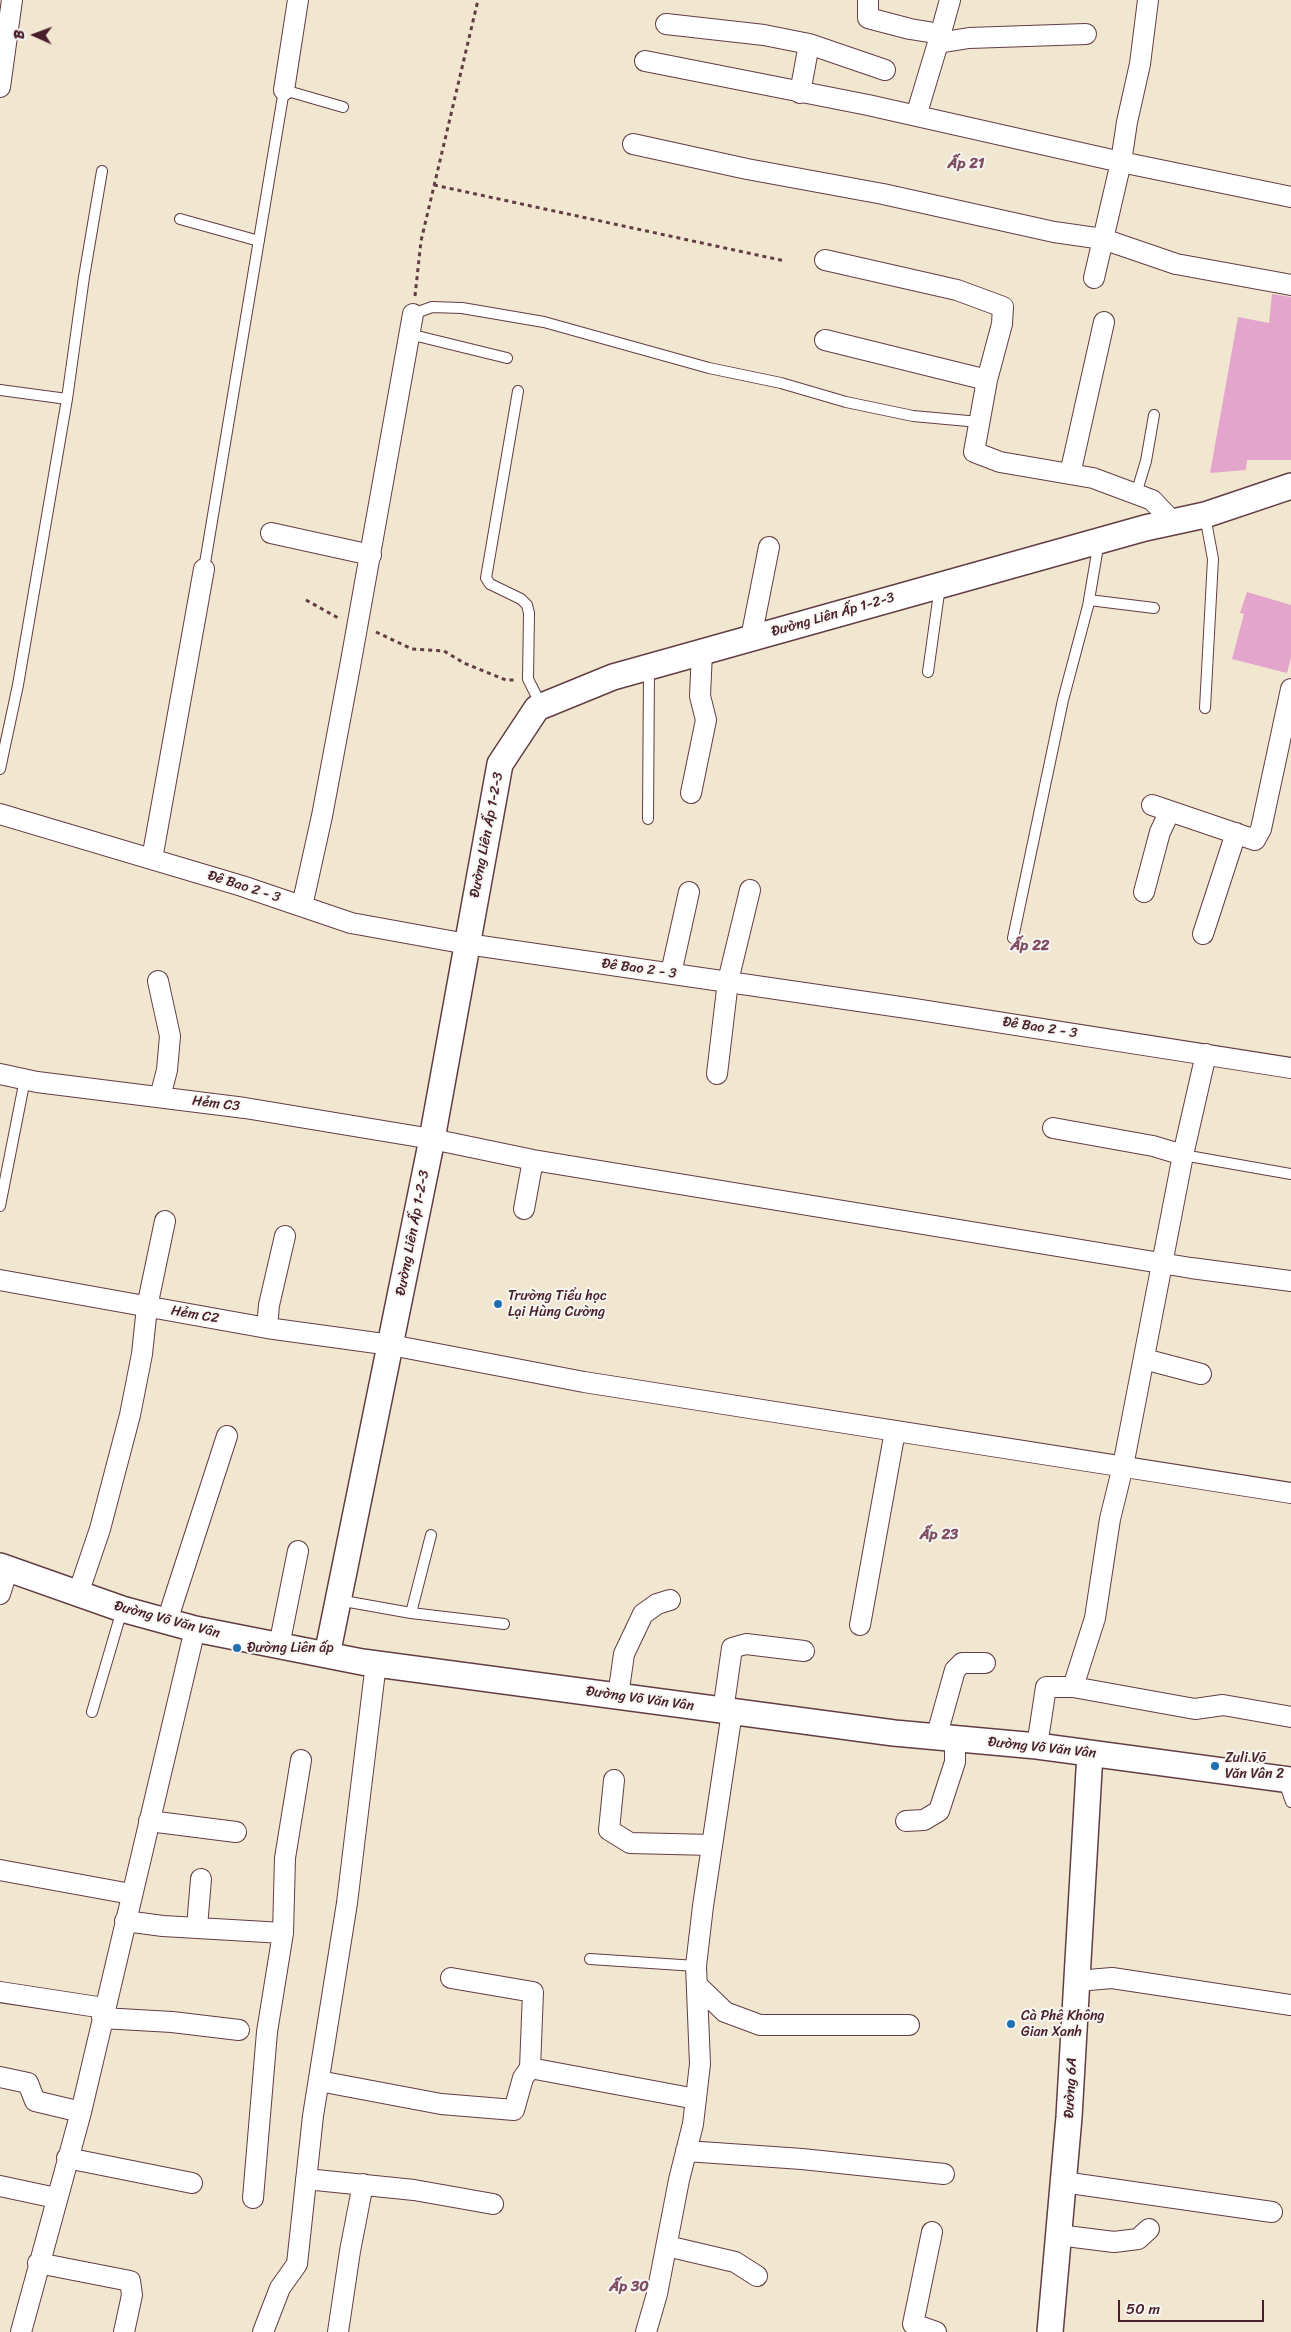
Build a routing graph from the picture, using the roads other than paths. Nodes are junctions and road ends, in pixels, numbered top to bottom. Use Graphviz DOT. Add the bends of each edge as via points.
graph roads {
  1 [pos="12,0"];
  2 [pos="298,0"];
  3 [pos="868,0"];
  4 [pos="950,0"];
  5 [pos="1148,0"];
  6 [pos="666,24"];
  7 [pos="1086,34"];
  8 [pos="939,38"];
  9 [pos="809,44"];
  10 [pos="645,60"];
  11 [pos="885,70"];
  12 [pos="0,87"];
  13 [pos="284,90"];
  14 [pos="800,93"];
  15 [pos="343,107"];
  16 [pos="916,116"];
  17 [pos="633,144"];
  18 [pos="1121,162"];
  19 [pos="102,171"];
  20 [pos="1291,197"];
  21 [pos="180,219"];
  22 [pos="1103,239"];
  23 [pos="259,240"];
  24 [pos="825,260"];
  25 [pos="1094,278"];
  26 [pos="1291,285"];
  27 [pos="413,314"];
  28 [pos="1104,322"];
  29 [pos="409,334"];
  30 [pos="825,340"];
  31 [pos="507,358"];
  32 [pos="987,380"];
  33 [pos="0,390"];
  34 [pos="518,391"];
  35 [pos="67,399"];
  36 [pos="1154,415"];
  37 [pos="979,422"];
  38 [pos="1070,474"];
  39 [pos="1290,484"];
  40 [pos="1136,494"];
  41 [pos="1205,515"];
  42 [pos="1172,520"];
  43 [pos="271,533"];
  44 [pos="1099,540"];
  45 [pos="769,547"];
  46 [pos="371,555"];
  47 [pos="204,569"];
  48 [pos="940,585"];
  49 [pos="1089,600"];
  50 [pos="1154,608"];
  51 [pos="751,638"];
  52 [pos="702,652"];
  53 [pos="649,668"];
  54 [pos="928,672"];
  55 [pos="1291,690"];
  56 [pos="541,705"];
  57 [pos="1205,708"];
  58 [pos="1284,756"];
  59 [pos="0,770"];
  60 [pos="691,793"];
  61 [pos="0,814"];
  62 [pos="648,819"];
  63 [pos="1236,833"];
  64 [pos="152,859"];
  65 [pos="750,890"];
  66 [pos="689,892"];
  67 [pos="1144,892"];
  68 [pos="302,906"];
  69 [pos="1204,934"];
  70 [pos="1014,938"];
  71 [pos="467,944"];
  72 [pos="672,973"];
  73 [pos="158,982"];
  74 [pos="728,982"];
  75 [pos="1206,1054"];
  76 [pos="1291,1068"];
  77 [pos="0,1074"];
  78 [pos="717,1074"];
  79 [pos="25,1079"];
  80 [pos="160,1097"];
  81 [pos="1053,1128"];
  82 [pos="432,1139"];
  83 [pos="1183,1155"];
  84 [pos="533,1160"];
  85 [pos="1291,1174"];
  86 [pos="0,1206"];
  87 [pos="524,1209"];
  88 [pos="165,1221"];
  89 [pos="286,1236"];
  90 [pos="1164,1262"];
  91 [pos="0,1280"];
  92 [pos="1291,1281"];
  93 [pos="147,1307"];
  94 [pos="267,1328"];
  95 [pos="391,1345"];
  96 [pos="1144,1359"];
  97 [pos="1201,1374"];
  98 [pos="895,1431"];
  99 [pos="226,1436"];
  100 [pos="1123,1466"];
  101 [pos="1291,1493"];
  102 [pos="431,1535"];
  103 [pos="298,1551"];
  104 [pos="4,1567"];
  105 [pos="0,1594"];
  106 [pos="78,1594"];
  107 [pos="338,1600"];
  108 [pos="670,1600"];
  109 [pos="122,1609"];
  110 [pos="411,1614"];
  111 [pos="167,1621"];
  112 [pos="504,1624"];
  113 [pos="860,1625"];
  114 [pos="195,1629"];
  115 [pos="279,1646"];
  116 [pos="804,1651"];
  117 [pos="327,1656"];
  118 [pos="376,1663"];
  119 [pos="985,1663"];
  120 [pos="1073,1687"];
  121 [pos="618,1696"];
  122 [pos="728,1711"];
  123 [pos="92,1712"];
  124 [pos="1291,1717"];
  125 [pos="945,1739"];
  126 [pos="1037,1746"];
  127 [pos="1090,1753"];
  128 [pos="301,1760"];
  129 [pos="1287,1779"];
  130 [pos="614,1780"];
  131 [pos="1291,1802"];
  132 [pos="149,1821"];
  133 [pos="906,1821"];
  134 [pos="236,1832"];
  135 [pos="712,1845"];
  136 [pos="0,1870"];
  137 [pos="201,1879"];
  138 [pos="131,1894"];
  139 [pos="125,1921"];
  140 [pos="197,1927"];
  141 [pos="283,1933"];
  142 [pos="590,1959"];
  143 [pos="697,1976"];
  144 [pos="451,1978"];
  145 [pos="1077,1981"];
  146 [pos="0,1992"];
  147 [pos="1291,2005"];
  148 [pos="103,2013"];
  149 [pos="909,2025"];
  150 [pos="239,2030"];
  151 [pos="530,2068"];
  152 [pos="0,2077"];
  153 [pos="319,2081"];
  154 [pos="696,2099"];
  155 [pos="81,2112"];
  156 [pos="686,2151"];
  157 [pos="67,2158"];
  158 [pos="944,2174"];
  159 [pos="306,2179"];
  160 [pos="1063,2182"];
  161 [pos="192,2183"];
  162 [pos="363,2184"];
  163 [pos="0,2186"];
  164 [pos="56,2198"];
  165 [pos="253,2198"];
  166 [pos="493,2204"];
  167 [pos="1272,2212"];
  168 [pos="1149,2229"];
  169 [pos="932,2232"];
  170 [pos="1058,2235"];
  171 [pos="667,2246"];
  172 [pos="38,2263"];
  173 [pos="757,2276"];
  174 [pos="21,2332"];
  175 [pos="124,2332"];
  176 [pos="263,2332"];
  177 [pos="338,2332"];
  178 [pos="646,2332"];
  179 [pos="936,2332"];
  180 [pos="1050,2332"];
  1 -- 12 [label="street"];
  2 -- 13 [label="street"];
  3 -- 8 [label="street" via="868,18"];
  4 -- 8 [label="street"];
  5 -- 18 [label="street" via="1140,64"];
  6 -- 9 [label="street"];
  7 -- 8 [label="street"];
  8 -- 16 [label="street"];
  9 -- 11 [label="street"];
  9 -- 14 [label="street"];
  10 -- 14 [label="street"];
  13 -- 15 [label="lane"];
  13 -- 23 [label="lane"];
  14 -- 16 [label="street"];
  16 -- 18 [label="street"];
  17 -- 22 [label="street" via="1054,232"];
  18 -- 20 [label="street"];
  18 -- 22 [label="street"];
  19 -- 35 [label="lane"];
  21 -- 23 [label="lane"];
  22 -- 25 [label="street"];
  22 -- 26 [label="street" via="1176,264"];
  23 -- 47 [label="lane"];
  24 -- 32 [label="street" via="957,290 1003,307 1002,324"];
  27 -- 29 [label="street"];
  27 -- 37 [label="lane" via="432,307 462,308 544,322 846,402 913,416"];
  28 -- 38 [label="street"];
  29 -- 31 [label="lane"];
  29 -- 46 [label="street"];
  30 -- 32 [label="street"];
  32 -- 37 [label="street"];
  33 -- 35 [label="lane"];
  34 -- 56 [label="lane" via="486,578 490,584 527,605 528,679"];
  35 -- 59 [label="lane" via="18,685"];
  36 -- 40 [label="lane" via="1146,462"];
  37 -- 38 [label="street" via="974,452 1000,462"];
  38 -- 40 [label="street" via="1094,478"];
  39 -- 41 [label="street, Đường Liên Ấp 1-2-3"];
  40 -- 42 [label="street" via="1152,500"];
  41 -- 42 [label="street, Đường Liên Ấp 1-2-3"];
  41 -- 57 [label="lane" via="1213,559"];
  42 -- 44 [label="street, Đường Liên Ấp 1-2-3"];
  43 -- 46 [label="street"];
  44 -- 48 [label="street, Đường Liên Ấp 1-2-3"];
  44 -- 49 [label="lane"];
  45 -- 51 [label="street"];
  46 -- 68 [label="street"];
  47 -- 64 [label="street"];
  48 -- 51 [label="street, Đường Liên Ấp 1-2-3"];
  48 -- 54 [label="lane"];
  49 -- 50 [label="lane"];
  49 -- 70 [label="lane" via="1063,700"];
  51 -- 52 [label="street, Đường Liên Ấp 1-2-3"];
  52 -- 53 [label="street, Đường Liên Ấp 1-2-3"];
  52 -- 60 [label="street" via="700,696 706,720"];
  53 -- 56 [label="street, Đường Liên Ấp 1-2-3"];
  53 -- 62 [label="lane"];
  55 -- 58 [label="street"];
  56 -- 71 [label="street, Đường Liên Ấp 1-2-3" via="500,764"];
  58 -- 63 [label="street" via="1255,840"];
  61 -- 64 [label="street, Đê Bao 2 - 3"];
  63 -- 67 [label="street" via="1161,808 1160,832"];
  63 -- 69 [label="street"];
  64 -- 68 [label="street, Đê Bao 2 - 3"];
  65 -- 74 [label="street"];
  66 -- 72 [label="street"];
  68 -- 71 [label="street, Đê Bao 2 - 3" via="351,923"];
  71 -- 72 [label="street, Đê Bao 2 - 3"];
  71 -- 82 [label="street, Đường Liên Ấp 1-2-3"];
  72 -- 74 [label="street, Đê Bao 2 - 3"];
  73 -- 80 [label="street" via="170,1036 167,1070"];
  74 -- 75 [label="street, Đê Bao 2 - 3"];
  74 -- 78 [label="street"];
  75 -- 76 [label="street, Đê Bao 2 - 3"];
  75 -- 83 [label="street"];
  77 -- 79 [label="street, Hẻm C3"];
  79 -- 80 [label="street, Hẻm C3"];
  79 -- 86 [label="lane"];
  80 -- 82 [label="street, Hẻm C3"];
  81 -- 83 [label="street" via="1153,1146"];
  82 -- 84 [label="street, Hẻm C3"];
  82 -- 95 [label="street, Đường Liên Ấp 1-2-3"];
  83 -- 85 [label="lane"];
  83 -- 90 [label="street"];
  84 -- 87 [label="street"];
  84 -- 90 [label="street, Hẻm C3"];
  88 -- 93 [label="street"];
  89 -- 94 [label="street" via="269,1305"];
  90 -- 92 [label="street, Hẻm C3"];
  90 -- 96 [label="street"];
  91 -- 93 [label="street, Hẻm C2"];
  93 -- 94 [label="street, Hẻm C2"];
  93 -- 106 [label="street" via="130,1415 100,1530"];
  94 -- 95 [label="street, Hẻm C2"];
  95 -- 98 [label="street, Hẻm C2" via="584,1382"];
  95 -- 107 [label="street, Đường Liên Ấp 1-2-3"];
  96 -- 97 [label="street"];
  96 -- 100 [label="street"];
  98 -- 100 [label="street, Hẻm C2"];
  98 -- 113 [label="street"];
  99 -- 111 [label="street"];
  100 -- 101 [label="street, Hẻm C2"];
  100 -- 120 [label="street" via="1110,1519 1095,1618"];
  102 -- 110 [label="lane"];
  103 -- 115 [label="street"];
  104 -- 105 [label="street"];
  104 -- 106 [label="street, Đường Võ Văn Vân"];
  106 -- 109 [label="street, Đường Võ Văn Vân"];
  107 -- 110 [label="lane"];
  107 -- 117 [label="street, Đường Liên Ấp 1-2-3"];
  108 -- 121 [label="street" via="643,1614 624,1654"];
  109 -- 111 [label="street, Đường Võ Văn Vân"];
  109 -- 123 [label="lane"];
  110 -- 112 [label="lane"];
  111 -- 114 [label="street, Đường Võ Văn Vân"];
  114 -- 115 [label="street, Đường Võ Văn Vân"];
  114 -- 132 [label="street"];
  115 -- 117 [label="street, Đường Võ Văn Vân"];
  116 -- 122 [label="street" via="746,1644 732,1648"];
  117 -- 118 [label="street, Đường Võ Văn Vân"];
  118 -- 121 [label="street, Đường Võ Văn Vân"];
  118 -- 153 [label="street" via="350,1884"];
  119 -- 125 [label="street" via="962,1663 956,1670"];
  120 -- 124 [label="street" via="1195,1709 1223,1705"];
  120 -- 126 [label="street" via="1046,1687"];
  121 -- 122 [label="street, Đường Võ Văn Vân"];
  122 -- 125 [label="street, Đường Võ Văn Vân"];
  122 -- 135 [label="street"];
  125 -- 126 [label="street, Đường Võ Văn Vân"];
  125 -- 133 [label="street" via="955,1762 940,1811 924,1820"];
  126 -- 127 [label="street, Đường Võ Văn Vân"];
  127 -- 129 [label="street, Đường Võ Văn Vân"];
  127 -- 145 [label="street, Đường 6A"];
  128 -- 141 [label="street" via="285,1858"];
  129 -- 131 [label="lane"];
  130 -- 135 [label="street" via="609,1830 630,1842"];
  132 -- 134 [label="street"];
  132 -- 138 [label="street"];
  135 -- 143 [label="street"];
  136 -- 138 [label="street"];
  137 -- 140 [label="street"];
  138 -- 139 [label="street"];
  139 -- 140 [label="street"];
  139 -- 148 [label="street"];
  140 -- 141 [label="street"];
  141 -- 165 [label="street" via="267,2032"];
  142 -- 143 [label="lane"];
  143 -- 149 [label="street" via="725,2012 760,2025"];
  143 -- 154 [label="street" via="700,2064"];
  144 -- 151 [label="street" via="533,1992"];
  145 -- 147 [label="street" via="1112,1978"];
  145 -- 160 [label="street, Đường 6A"];
  146 -- 148 [label="street"];
  148 -- 150 [label="street"];
  148 -- 155 [label="street"];
  151 -- 153 [label="street" via="523,2078 514,2110 441,2104"];
  151 -- 154 [label="street"];
  152 -- 155 [label="street" via="28,2083 35,2101"];
  153 -- 159 [label="street"];
  154 -- 156 [label="street"];
  155 -- 157 [label="street"];
  156 -- 158 [label="street"];
  156 -- 171 [label="street"];
  157 -- 161 [label="street"];
  157 -- 164 [label="street"];
  159 -- 162 [label="street"];
  159 -- 176 [label="street" via="297,2264 280,2288"];
  160 -- 167 [label="street"];
  160 -- 170 [label="street, Đường 6A"];
  162 -- 166 [label="street"];
  162 -- 177 [label="street"];
  163 -- 164 [label="street"];
  164 -- 172 [label="street"];
  168 -- 170 [label="street" via="1138,2239 1114,2242"];
  169 -- 179 [label="street" via="913,2324"];
  170 -- 180 [label="street, Đường 6A"];
  171 -- 173 [label="street" via="734,2262"];
  171 -- 178 [label="street"];
  172 -- 174 [label="street"];
  172 -- 175 [label="street" via="130,2281 132,2295"];
}
